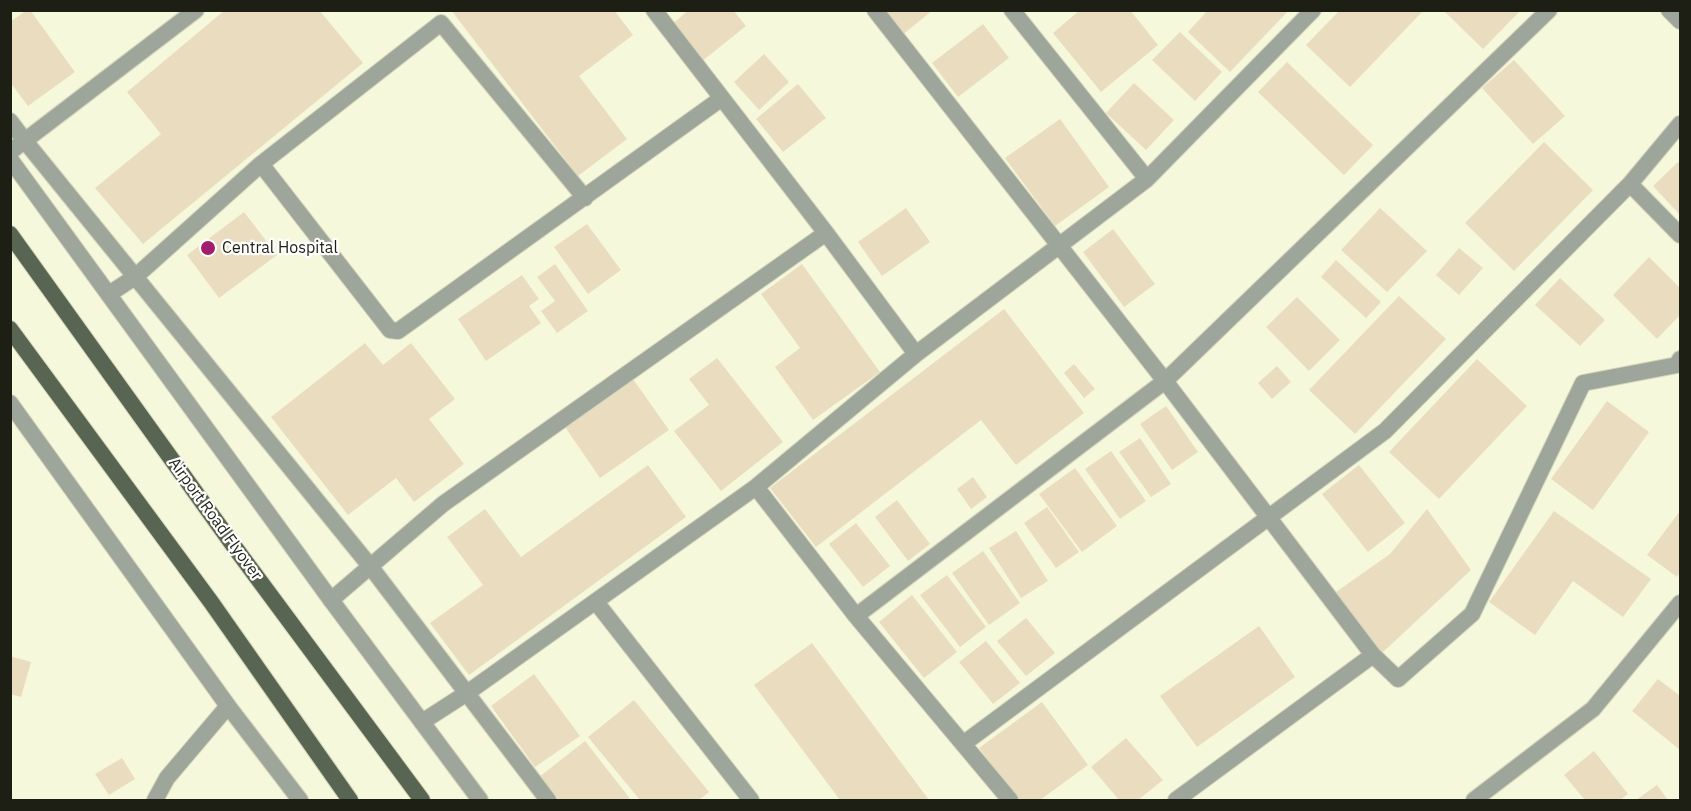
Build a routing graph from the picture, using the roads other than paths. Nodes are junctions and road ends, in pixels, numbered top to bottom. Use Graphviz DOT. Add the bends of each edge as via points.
graph roads {
  1 [pos="196,10"];
  2 [pos="654,10"];
  3 [pos="874,10"];
  4 [pos="1012,10"];
  5 [pos="1313,10"];
  6 [pos="1549,10"];
  7 [pos="1669,10"];
  8 [pos="1680,21"];
  9 [pos="723,98"];
  10 [pos="10,122"];
  11 [pos="1680,124"];
  12 [pos="24,141"];
  13 [pos="10,152"];
  14 [pos="10,159"];
  15 [pos="261,164"];
  16 [pos="1147,179"];
  17 [pos="1630,184"];
  18 [pos="585,198"];
  19 [pos="826,233"];
  20 [pos="10,234"];
  21 [pos="1680,235"];
  22 [pos="1060,246"];
  23 [pos="135,277"];
  24 [pos="109,294"];
  25 [pos="10,329"];
  26 [pos="916,354"];
  27 [pos="1680,359"];
  28 [pos="1166,381"];
  29 [pos="10,403"];
  30 [pos="756,487"];
  31 [pos="1267,517"];
  32 [pos="370,566"];
  33 [pos="331,600"];
  34 [pos="596,602"];
  35 [pos="1680,603"];
  36 [pos="856,616"];
  37 [pos="1372,655"];
  38 [pos="467,693"];
  39 [pos="228,706"];
  40 [pos="422,722"];
  41 [pos="963,744"];
  42 [pos="155,801"];
  43 [pos="300,801"];
  44 [pos="350,801"];
  45 [pos="422,801"];
  46 [pos="480,801"];
  47 [pos="548,801"];
  48 [pos="751,801"];
  49 [pos="1010,801"];
  50 [pos="1176,801"];
  51 [pos="1474,801"];
  1 -- 12 [label="street"];
  2 -- 9 [label="street"];
  3 -- 22 [label="street"];
  4 -- 16 [label="street"];
  5 -- 16 [label="street"];
  6 -- 28 [label="street"];
  7 -- 8 [label="street"];
  9 -- 18 [label="street"];
  9 -- 19 [label="street"];
  10 -- 12 [label="street"];
  11 -- 17 [label="street"];
  12 -- 13 [label="street"];
  12 -- 23 [label="street"];
  14 -- 24 [label="street"];
  15 -- 18 [label="street" via="394,331"];
  15 -- 18 [label="street" via="441,23"];
  15 -- 23 [label="street"];
  16 -- 22 [label="street"];
  17 -- 21 [label="street"];
  17 -- 31 [label="street" via="1384,431"];
  19 -- 26 [label="street"];
  19 -- 32 [label="street" via="443,504"];
  20 -- 45 [label="main road, Airport Road Flyover"];
  22 -- 26 [label="street"];
  22 -- 28 [label="street"];
  23 -- 24 [label="street"];
  23 -- 32 [label="street"];
  24 -- 33 [label="street"];
  25 -- 44 [label="main road" via="211,602"];
  26 -- 30 [label="street"];
  27 -- 37 [label="street" via="1677,365 1583,383 1472,614 1398,678"];
  28 -- 31 [label="street"];
  28 -- 36 [label="street"];
  29 -- 39 [label="street"];
  30 -- 34 [label="street"];
  30 -- 36 [label="street"];
  31 -- 37 [label="street"];
  31 -- 41 [label="street"];
  32 -- 33 [label="street"];
  32 -- 38 [label="street"];
  33 -- 40 [label="street"];
  34 -- 38 [label="street"];
  34 -- 48 [label="street"];
  35 -- 51 [label="street" via="1593,710"];
  36 -- 41 [label="street"];
  37 -- 50 [label="street"];
  38 -- 40 [label="street"];
  38 -- 47 [label="street"];
  39 -- 42 [label="street" via="167,778"];
  39 -- 43 [label="street"];
  40 -- 46 [label="street"];
  41 -- 49 [label="street"];
}
